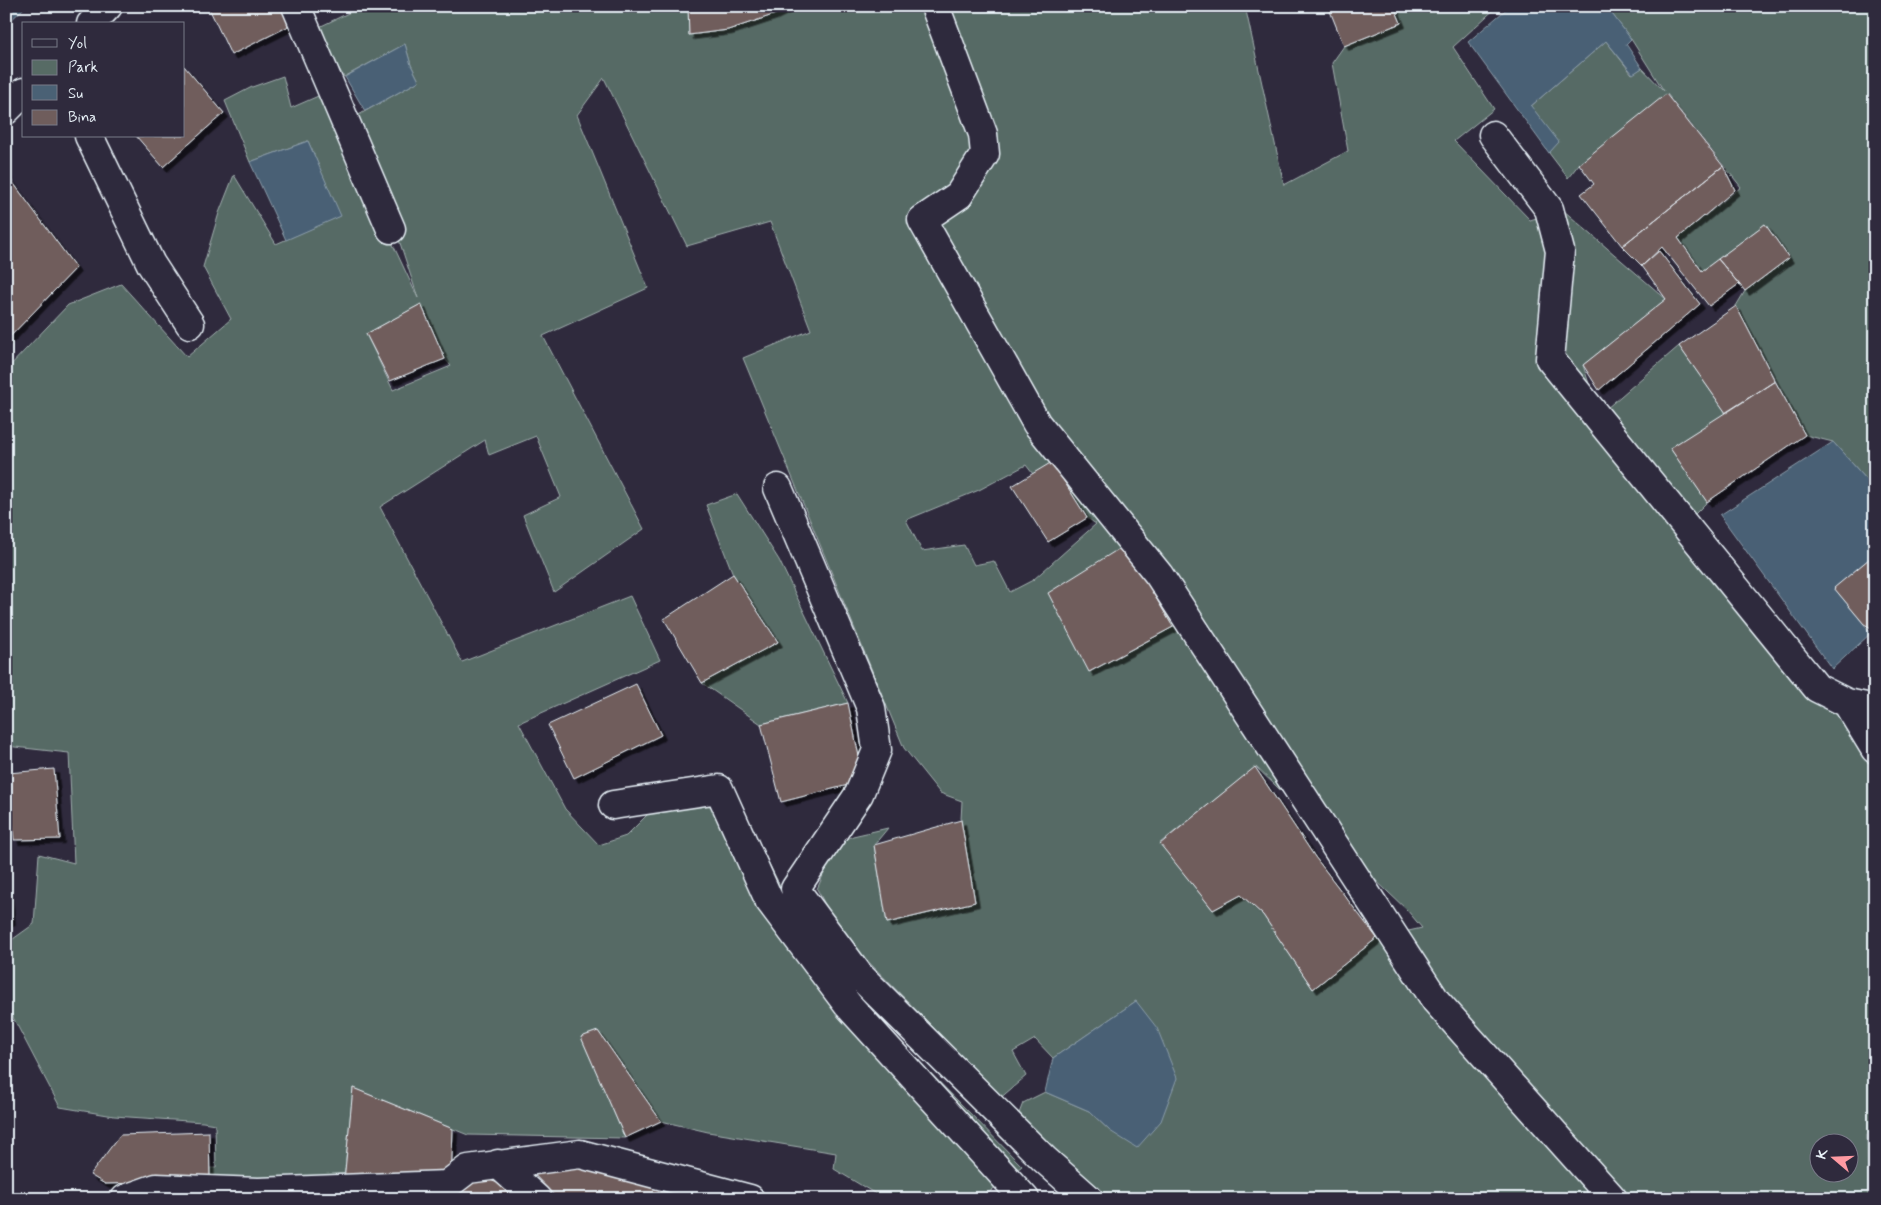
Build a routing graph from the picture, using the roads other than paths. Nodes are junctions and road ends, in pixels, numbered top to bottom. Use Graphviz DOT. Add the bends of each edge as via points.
graph roads {
  1 [pos="108,6"];
  2 [pos="296,6"];
  3 [pos="935,6"];
  4 [pos="94,22"];
  5 [pos="22,94"];
  6 [pos="6,110"];
  7 [pos="1493,135"];
  8 [pos="91,138"];
  9 [pos="391,229"];
  10 [pos="190,324"];
  11 [pos="778,488"];
  12 [pos="1847,703"];
  13 [pos="1875,709"];
  14 [pos="1875,749"];
  15 [pos="613,805"];
  16 [pos="498,1164"];
  17 [pos="125,1199"];
  18 [pos="537,1199"];
  19 [pos="750,1199"];
  20 [pos="1025,1199"];
  21 [pos="1089,1199"];
  22 [pos="1613,1199"];
  1 -- 4 [label="street"];
  2 -- 9 [label="street"];
  3 -- 22 [label="street" via="983,134 985,154 959,195 922,220 1037,424 1159,575 1436,1001"];
  5 -- 6 [label="street"];
  7 -- 12 [label="street" via="1549,209 1560,251 1550,359 1817,688"];
  8 -- 10 [label="street" via="151,264"];
  11 -- 21 [label="street" via="871,708 877,750 859,794 795,889 859,975 1044,1159"];
  12 -- 13 [label="street"];
  12 -- 14 [label="street"];
  15 -- 20 [label="street" via="719,789 768,900 848,1005"];
  16 -- 17 [label="street" via="468,1169 447,1185 258,1192 156,1188"];
  16 -- 18 [label="street"];
  16 -- 19 [label="street" via="580,1154"];
}
